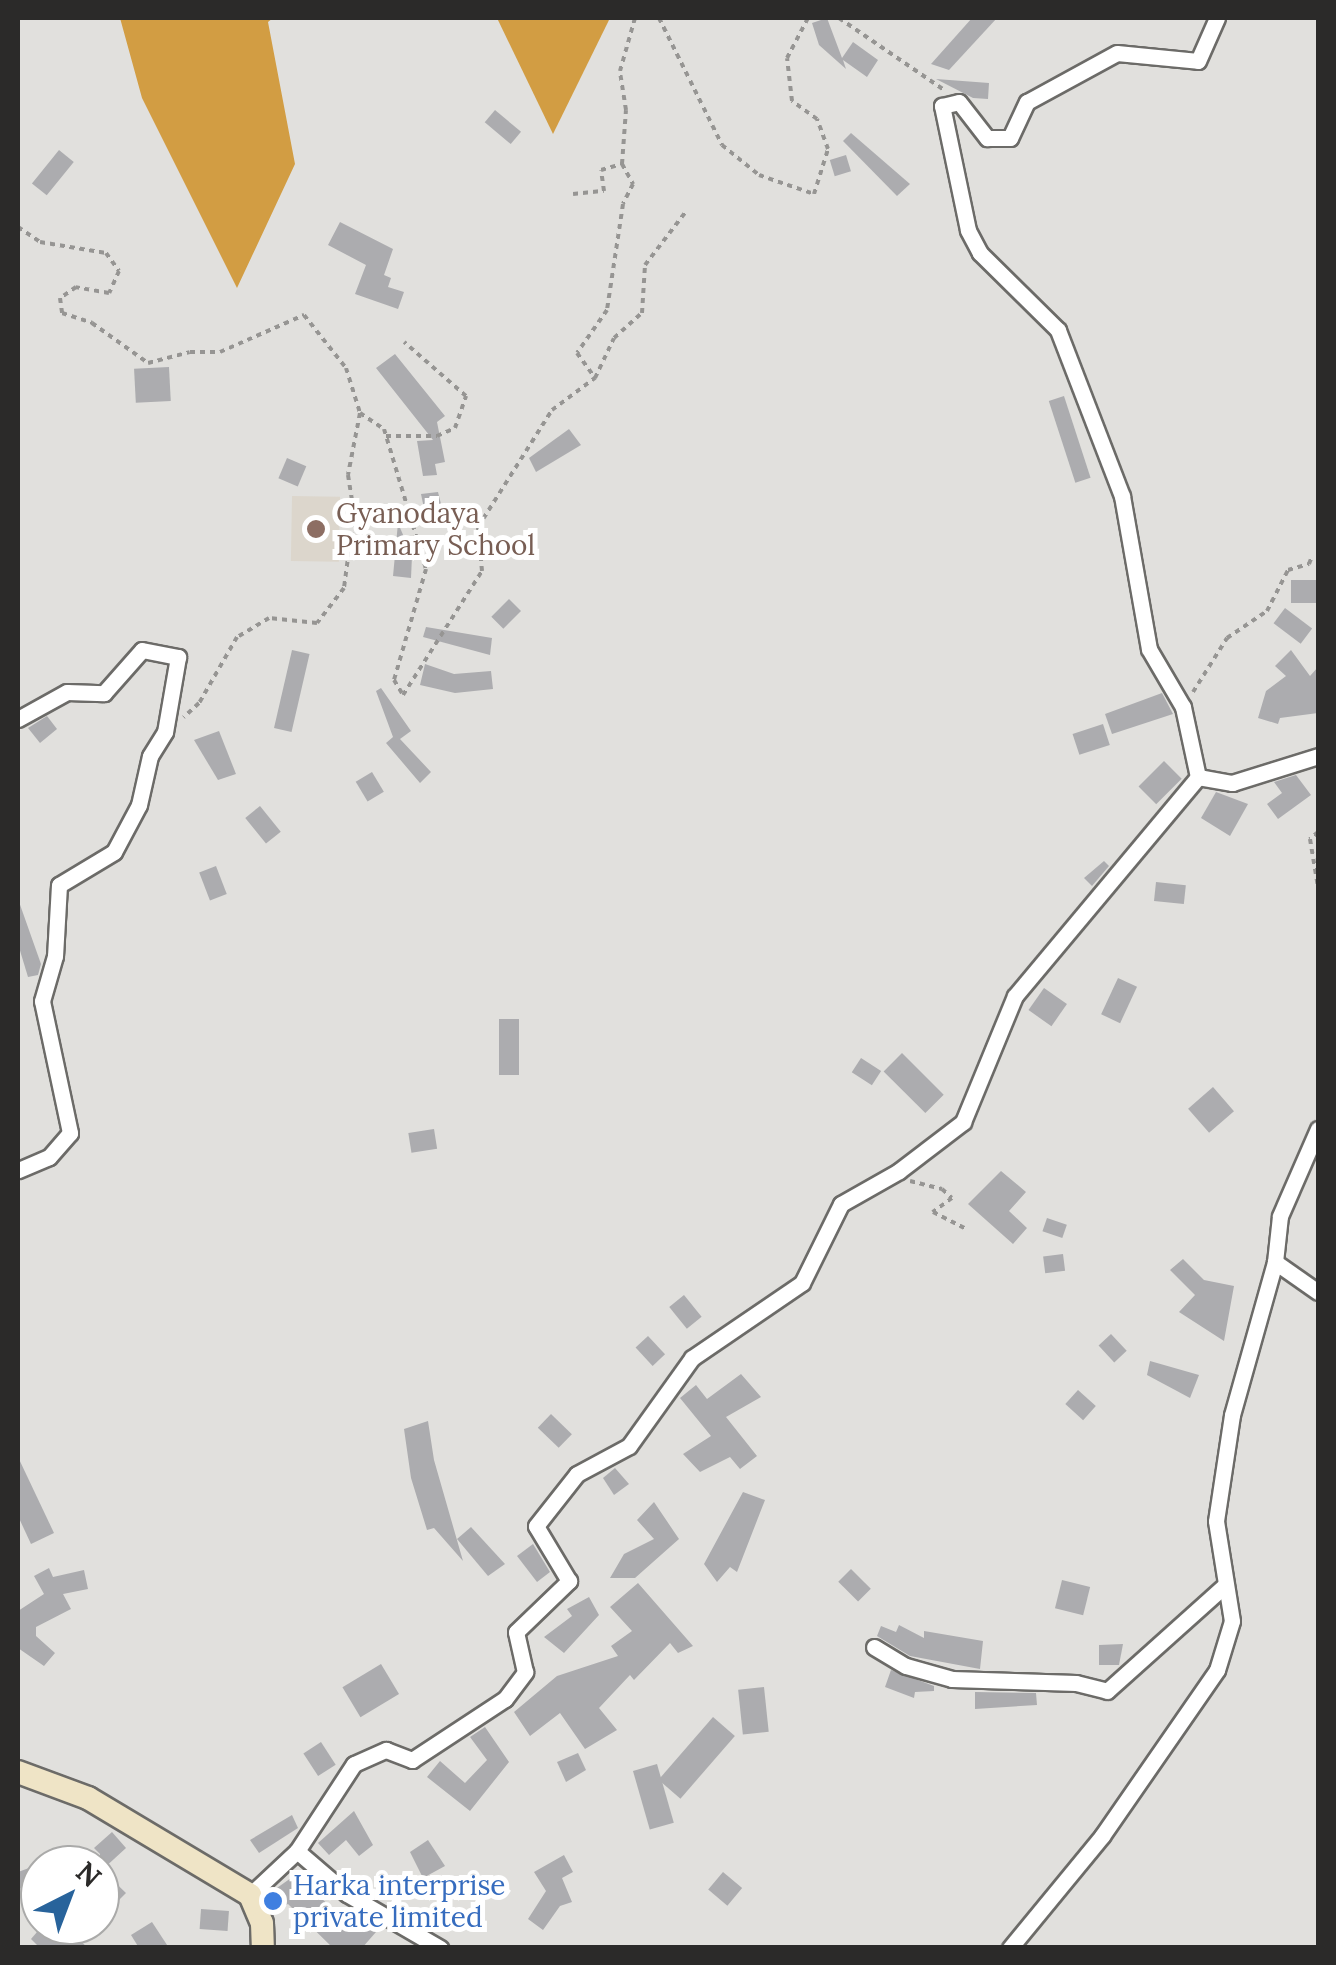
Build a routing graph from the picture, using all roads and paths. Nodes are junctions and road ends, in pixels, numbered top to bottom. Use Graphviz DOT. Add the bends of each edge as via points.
graph roads {
  1 [pos="635,18"];
  2 [pos="658,18"];
  3 [pos="808,18"];
  4 [pos="839,18"];
  5 [pos="1217,18"];
  6 [pos="959,102"];
  7 [pos="622,164"];
  8 [pos="573,194"];
  9 [pos="687,210"];
  10 [pos="18,227"];
  11 [pos="404,342"];
  12 [pos="596,378"];
  13 [pos="360,413"];
  14 [pos="386,436"];
  15 [pos="1312,556"];
  16 [pos="1183,708"];
  17 [pos="18,719"];
  18 [pos="165,732"];
  19 [pos="1318,756"];
  20 [pos="1198,777"];
  21 [pos="1318,832"];
  22 [pos="1318,887"];
  23 [pos="1318,1129"];
  24 [pos="18,1170"];
  25 [pos="899,1171"];
  26 [pos="965,1228"];
  27 [pos="1275,1262"];
  28 [pos="1318,1292"];
  29 [pos="1226,1585"];
  30 [pos="874,1647"];
  31 [pos="18,1772"];
  32 [pos="297,1851"];
  33 [pos="250,1895"];
  34 [pos="1010,1947"];
  35 [pos="263,1948"];
  36 [pos="440,1948"];
  1 -- 7 [label="path" via="620,71 626,110"];
  2 -- 3 [label="path" via="722,146 759,174 814,194 828,149 818,119 792,100 788,58"];
  4 -- 6 [label="path"];
  5 -- 6 [label="street" via="1198,61 1117,53 1027,102 1010,138 987,138"];
  6 -- 16 [label="street" via="942,106 968,230 993,266 1058,330 1122,496 1148,649"];
  7 -- 8 [label="path" via="600,170 604,191"];
  7 -- 12 [label="path" via="633,184 608,310 577,354"];
  9 -- 12 [label="path" via="645,265 642,313 614,338"];
  10 -- 13 [label="path" via="40,242 106,253 119,271 109,293 76,287 60,298 62,313 92,323 148,363 220,352 304,315 346,368"];
  11 -- 14 [label="path" via="466,396 455,428 437,436"];
  12 -- 14 [label="path" via="552,410 478,527 482,570 403,696 394,680 426,569"];
  13 -- 14 [label="path"];
  13 -- 18 [label="path" via="348,474 354,512 344,588 317,623 269,618 237,637 200,704"];
  15 -- 16 [label="path" via="1309,564 1288,570 1268,611 1227,638"];
  16 -- 20 [label="street"];
  17 -- 18 [label="street" via="67,692 104,692 142,650 178,657"];
  18 -- 24 [label="street" via="114,852 59,885 55,956 42,1001 70,1133 48,1157"];
  19 -- 20 [label="street" via="1232,783"];
  20 -- 25 [label="street" via="1015,996 963,1122"];
  21 -- 22 [label="path" via="1310,839"];
  23 -- 27 [label="street" via="1280,1216"];
  25 -- 26 [label="path" via="916,1186 942,1189 952,1198 933,1212"];
  25 -- 32 [label="street" via="841,1204 802,1283 692,1358 629,1446 577,1474 536,1526 570,1581 516,1632 525,1672 505,1699 412,1760 386,1750 354,1764"];
  27 -- 28 [label="street"];
  27 -- 29 [label="street" via="1229,1433 1216,1522"];
  29 -- 30 [label="street" via="1108,1691 1076,1683 952,1679 906,1666"];
  29 -- 34 [label="street" via="1232,1621 1217,1670 1102,1836"];
  31 -- 33 [label="street" via="88,1798"];
  32 -- 33 [label="street"];
  32 -- 36 [label="street" via="347,1894"];
  33 -- 35 [label="street"];
}
